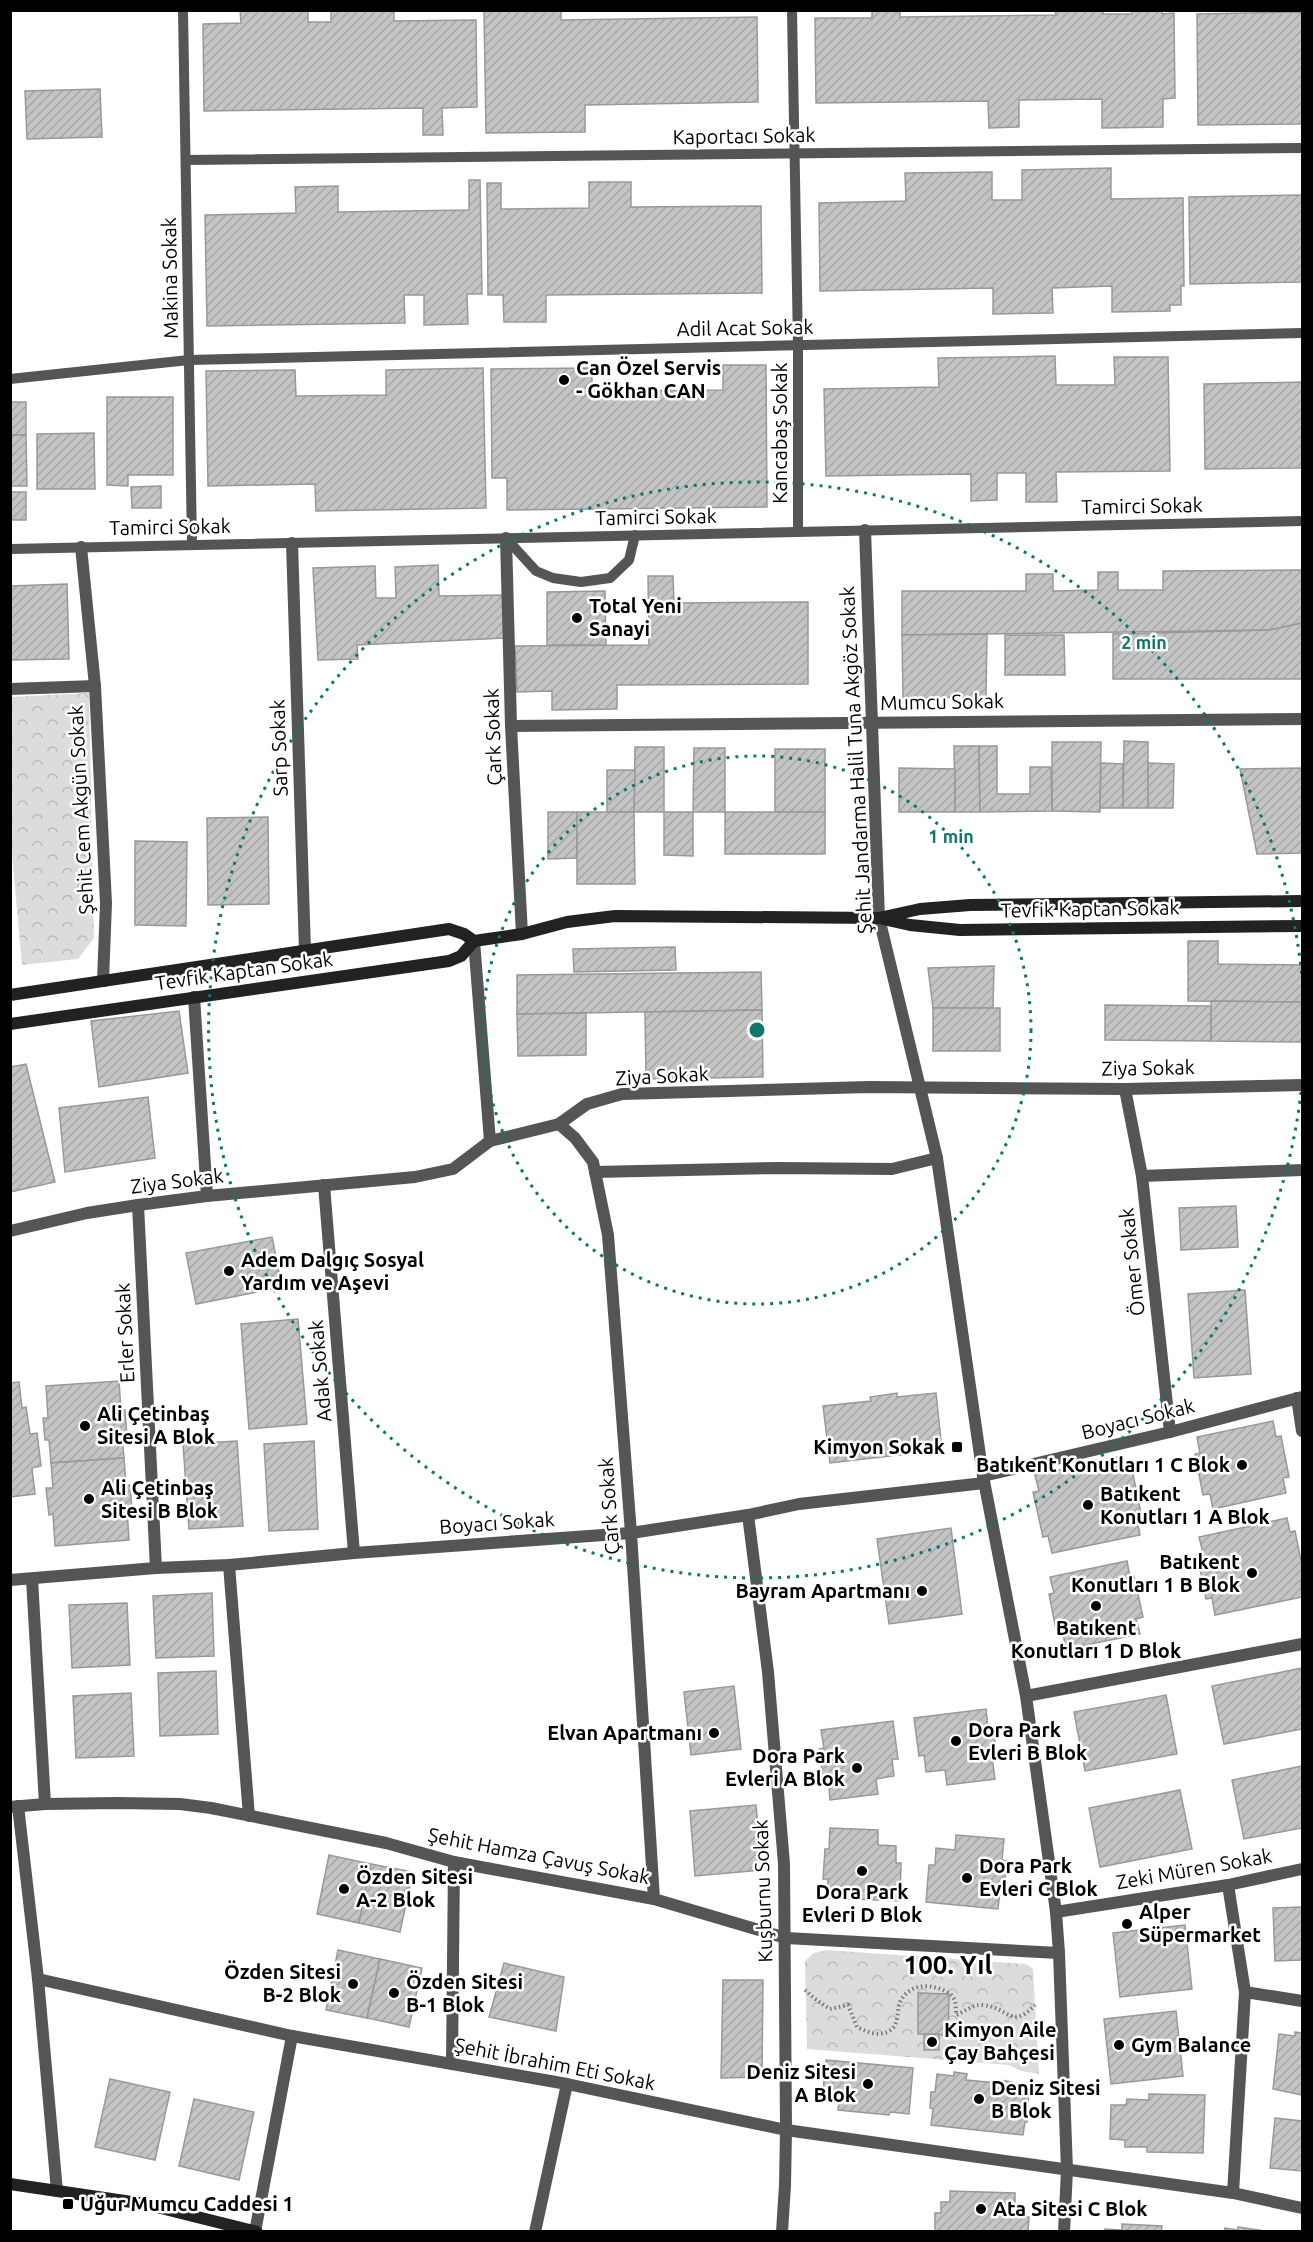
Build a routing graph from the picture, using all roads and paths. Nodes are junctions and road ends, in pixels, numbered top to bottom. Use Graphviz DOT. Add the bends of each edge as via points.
graph roads {
  1 [pos="183,10"];
  2 [pos="792,10"];
  3 [pos="1302,148"];
  4 [pos="794,154"];
  5 [pos="186,160"];
  6 [pos="1302,333"];
  7 [pos="798,345"];
  8 [pos="189,360"];
  9 [pos="10,379"];
  10 [pos="1302,521"];
  11 [pos="865,530"];
  12 [pos="798,531"];
  13 [pos="635,535"];
  14 [pos="506,538"];
  15 [pos="292,543"];
  16 [pos="192,545"];
  17 [pos="81,547"];
  18 [pos="10,549"];
  19 [pos="95,686"];
  20 [pos="10,688"];
  21 [pos="1302,719"];
  22 [pos="872,723"];
  23 [pos="511,726"];
  24 [pos="1302,901"];
  25 [pos="879,918"];
  26 [pos="1302,926"];
  27 [pos="522,934"];
  28 [pos="474,941"];
  29 [pos="305,951"];
  30 [pos="103,981"];
  31 [pos="10,996"];
  32 [pos="194,997"];
  33 [pos="10,1024"];
  34 [pos="1302,1085"];
  35 [pos="919,1087"];
  36 [pos="1125,1089"];
  37 [pos="559,1124"];
  38 [pos="490,1141"];
  39 [pos="937,1158"];
  40 [pos="1302,1170"];
  41 [pos="594,1172"];
  42 [pos="1142,1176"];
  43 [pos="324,1185"];
  44 [pos="207,1196"];
  45 [pos="138,1205"];
  46 [pos="10,1231"];
  47 [pos="1300,1397"];
  48 [pos="1302,1431"];
  49 [pos="1170,1432"];
  50 [pos="983,1479"];
  51 [pos="748,1515"];
  52 [pos="631,1533"];
  53 [pos="354,1553"];
  54 [pos="229,1565"];
  55 [pos="156,1568"];
  56 [pos="32,1579"];
  57 [pos="10,1580"];
  58 [pos="1302,1644"];
  59 [pos="1026,1696"];
  60 [pos="45,1804"];
  61 [pos="14,1807"];
  62 [pos="249,1816"];
  63 [pos="454,1862"];
  64 [pos="1302,1869"];
  65 [pos="1228,1885"];
  66 [pos="654,1899"];
  67 [pos="1056,1912"];
  68 [pos="786,1938"];
  69 [pos="1059,1953"];
  70 [pos="38,1979"];
  71 [pos="805,1990"];
  72 [pos="1245,1992"];
  73 [pos="1302,2001"];
  74 [pos="1035,2005"];
  75 [pos="292,2036"];
  76 [pos="452,2064"];
  77 [pos="567,2084"];
  78 [pos="786,2130"];
  79 [pos="1067,2170"];
  80 [pos="10,2184"];
  81 [pos="57,2191"];
  82 [pos="1233,2193"];
  83 [pos="1302,2208"];
  84 [pos="255,2231"];
  85 [pos="535,2232"];
  86 [pos="782,2232"];
  87 [pos="1064,2232"];
  1 -- 5 [label="lane, Makina Sokak"];
  2 -- 4 [label="lane, Kancabaş Sokak"];
  3 -- 4 [label="lane, Kaportacı Sokak"];
  4 -- 5 [label="lane, Kaportacı Sokak"];
  4 -- 7 [label="lane, Kancabaş Sokak"];
  5 -- 8 [label="lane, Makina Sokak"];
  6 -- 7 [label="lane, Adil Acat Sokak"];
  7 -- 8 [label="lane, Adil Acat Sokak"];
  7 -- 12 [label="lane, Kancabaş Sokak"];
  8 -- 9 [label="lane, Adil Acat Sokak"];
  8 -- 16 [label="lane, Makina Sokak"];
  10 -- 11 [label="lane, Tamirci Sokak"];
  11 -- 12 [label="lane, Tamirci Sokak"];
  11 -- 22 [label="street, Şehit Jandarma Halil Tuna Akgöz Sokak"];
  12 -- 13 [label="lane, Tamirci Sokak"];
  13 -- 14 [label="lane, Tamirci Sokak"];
  13 -- 14 [label="lane" via="629,560 610,578 581,582 536,571"];
  14 -- 15 [label="lane, Tamirci Sokak"];
  14 -- 23 [label="street, Çark Sokak"];
  15 -- 16 [label="lane, Tamirci Sokak"];
  15 -- 29 [label="street, Sarp Sokak"];
  16 -- 17 [label="lane, Tamirci Sokak"];
  17 -- 18 [label="lane, Tamirci Sokak"];
  17 -- 19 [label="street"];
  19 -- 20 [label="street, Şehit Cem Akgün Sokak"];
  19 -- 30 [label="street, Şehit Cem Akgün Sokak" via="106,903"];
  21 -- 22 [label="street, Mumcu Sokak"];
  22 -- 23 [label="street, Mumcu Sokak"];
  22 -- 25 [label="street, Şehit Jandarma Halil Tuna Akgöz Sokak"];
  23 -- 27 [label="street, Çark Sokak"];
  24 -- 25 [label="street, Tevfik Kaptan Sokak" via="970,905 920,909"];
  25 -- 26 [label="street, Tevfik Kaptan Sokak" via="960,930"];
  25 -- 27 [label="street, Tevfik Kaptan Sokak" via="615,916 567,922"];
  25 -- 35 [label="street, Şehit Jandarma Halil Tuna Akgöz Sokak"];
  27 -- 28 [label="street, Tevfik Kaptan Sokak"];
  28 -- 29 [label="street, Tevfik Kaptan Sokak" via="449,929"];
  28 -- 32 [label="street, Tevfik Kaptan Sokak" via="461,956 449,961"];
  28 -- 38 [label="street"];
  29 -- 30 [label="street, Tevfik Kaptan Sokak"];
  30 -- 31 [label="street, Tevfik Kaptan Sokak"];
  32 -- 33 [label="street, Tevfik Kaptan Sokak"];
  32 -- 44 [label="street"];
  34 -- 36 [label="street, Ziya Sokak"];
  35 -- 36 [label="street, Ziya Sokak"];
  35 -- 37 [label="street, Ziya Sokak" via="622,1094 587,1104"];
  35 -- 39 [label="street, Şehit Jandarma Halil Tuna Akgöz Sokak"];
  36 -- 42 [label="street, Ömer Sokak"];
  37 -- 38 [label="street, Ziya Sokak"];
  37 -- 41 [label="street, Çark Sokak" via="575,1138 592,1162"];
  38 -- 43 [label="street, Ziya Sokak" via="453,1169 415,1177"];
  39 -- 41 [label="street" via="892,1169"];
  39 -- 50 [label="street, Şehit Jandarma Halil Tuna Akgöz Sokak"];
  40 -- 42 [label="street"];
  41 -- 52 [label="street, Çark Sokak" via="608,1235"];
  42 -- 49 [label="street, Ömer Sokak"];
  43 -- 44 [label="street, Ziya Sokak"];
  43 -- 53 [label="street, Adak Sokak"];
  44 -- 45 [label="street, Ziya Sokak"];
  45 -- 46 [label="street, Ziya Sokak"];
  45 -- 55 [label="street, Erler Sokak"];
  47 -- 48 [label="street"];
  47 -- 49 [label="street, Boyacı Sokak"];
  49 -- 50 [label="street, Boyacı Sokak"];
  50 -- 51 [label="street, Boyacı Sokak" via="799,1504"];
  50 -- 59 [label="street, Şehit Jandarma Halil Tuna Akgöz Sokak"];
  51 -- 52 [label="street, Boyacı Sokak"];
  51 -- 68 [label="street, Kuşburnu Sokak" via="768,1672 784,1864"];
  52 -- 53 [label="street, Boyacı Sokak"];
  52 -- 66 [label="street, Çark Sokak"];
  53 -- 54 [label="street, Boyacı Sokak"];
  54 -- 55 [label="street, Boyacı Sokak"];
  54 -- 62 [label="street"];
  55 -- 56 [label="street, Boyacı Sokak"];
  56 -- 57 [label="street, Boyacı Sokak"];
  56 -- 60 [label="street"];
  58 -- 59 [label="street"];
  59 -- 67 [label="street, Şehit Jandarma Halil Tuna Akgöz Sokak"];
  60 -- 61 [label="street, Şehit Hamza Çavuş Sokak"];
  60 -- 62 [label="street, Şehit Hamza Çavuş Sokak" via="180,1804"];
  61 -- 70 [label="street"];
  62 -- 63 [label="street, Şehit Hamza Çavuş Sokak"];
  63 -- 66 [label="street, Şehit Hamza Çavuş Sokak"];
  63 -- 76 [label="street"];
  64 -- 65 [label="street, Zeki Müren Sokak"];
  65 -- 67 [label="street, Zeki Müren Sokak"];
  65 -- 72 [label="street"];
  66 -- 68 [label="street, Şehit Hamza Çavuş Sokak"];
  67 -- 69 [label="street, Şehit Jandarma Halil Tuna Akgöz Sokak"];
  68 -- 69 [label="street, Şehit Hamza Çavuş Sokak"];
  68 -- 78 [label="street, Kuşburnu Sokak"];
  69 -- 79 [label="street, Şehit Jandarma Halil Tuna Akgöz Sokak"];
  70 -- 75 [label="street, Şehit İbrahim Eti Sokak"];
  70 -- 81 [label="street"];
  71 -- 74 [label="path" via="830,2009 848,2005 857,2027 876,2034 891,2031 905,1994 925,1985 954,1997 956,2015 981,2005 1019,2018"];
  72 -- 73 [label="street"];
  72 -- 82 [label="street"];
  75 -- 76 [label="street, Şehit İbrahim Eti Sokak"];
  75 -- 84 [label="street"];
  76 -- 77 [label="street, Şehit İbrahim Eti Sokak"];
  77 -- 78 [label="street, Şehit İbrahim Eti Sokak"];
  77 -- 85 [label="street"];
  78 -- 79 [label="street, Şehit İbrahim Eti Sokak"];
  78 -- 86 [label="street, Kuşburnu Sokak"];
  79 -- 82 [label="street, Şehit İbrahim Eti Sokak"];
  79 -- 87 [label="street, Şehit Jandarma Halil Tuna Akgöz Sokak"];
  80 -- 81 [label="street"];
  81 -- 84 [label="street" via="145,2204"];
  82 -- 83 [label="street, Şehit İbrahim Eti Sokak"];
}
